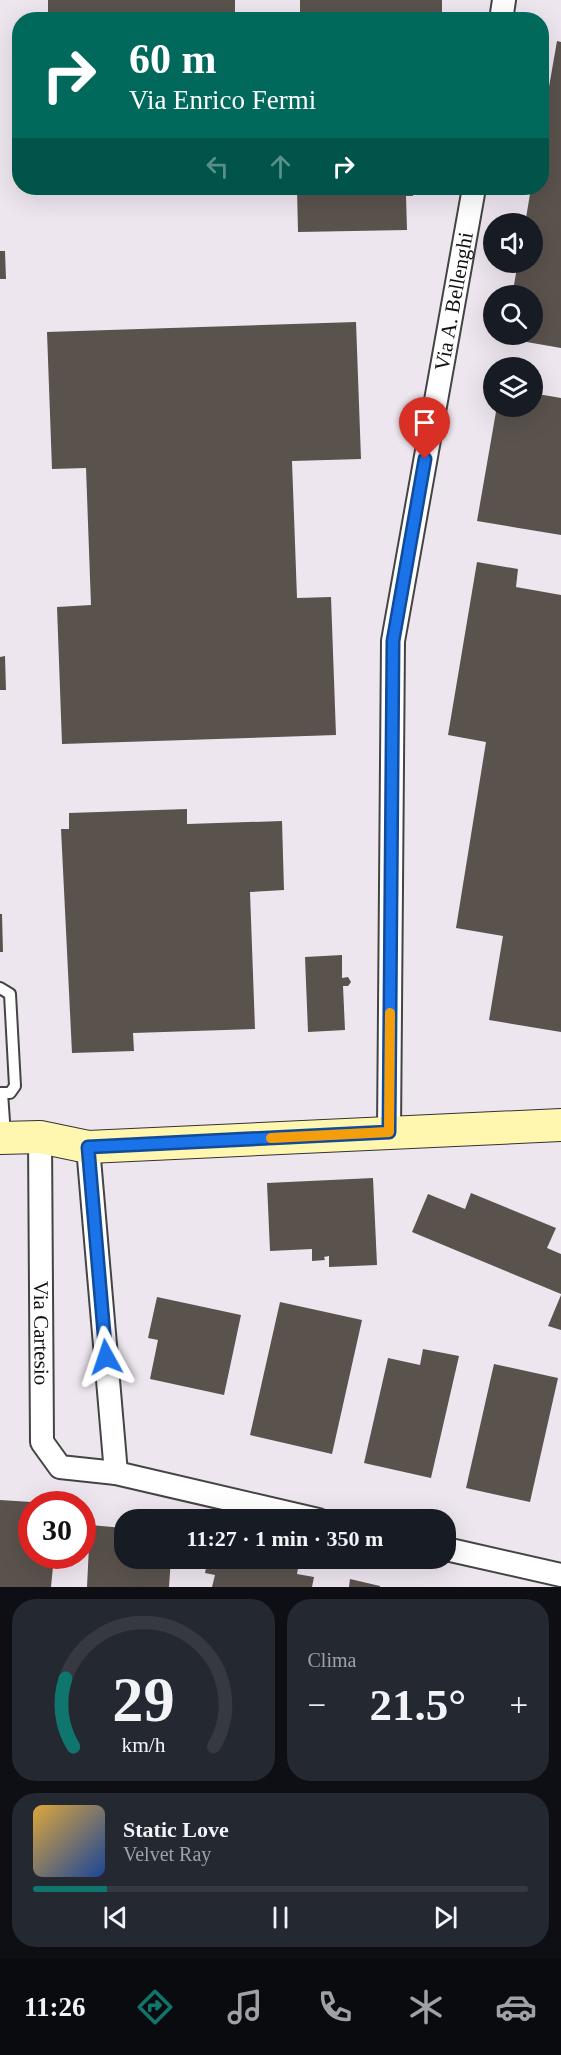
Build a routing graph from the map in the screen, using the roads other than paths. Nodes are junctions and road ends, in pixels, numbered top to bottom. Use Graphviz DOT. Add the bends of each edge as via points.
graph roads {
  1 [pos="473,195"];
  2 [pos="0,988"];
  3 [pos="1,1093"];
  4 [pos="561,1125"];
  5 [pos="389,1132"];
  6 [pos="40,1137"];
  7 [pos="3,1138"];
  8 [pos="88,1147"];
  9 [pos="116,1473"];
  10 [pos="271,1509"];
  11 [pos="456,1551"];
  12 [pos="561,1575"];
  1 -- 5 [label="street, Via A. Bellenghi" via="393,641"];
  2 -- 3 [label="lane" via="10,994 15,1086 10,1092"];
  3 -- 7 [label="lane"];
  4 -- 5 [label="street"];
  5 -- 8 [label="street"];
  6 -- 7 [label="street"];
  6 -- 8 [label="street"];
  6 -- 9 [label="street, Via Cartesio" via="42,1442 60,1467"];
  8 -- 9 [label="street"];
  9 -- 10 [label="street, Via Cartesio"];
  11 -- 12 [label="street"];
}
